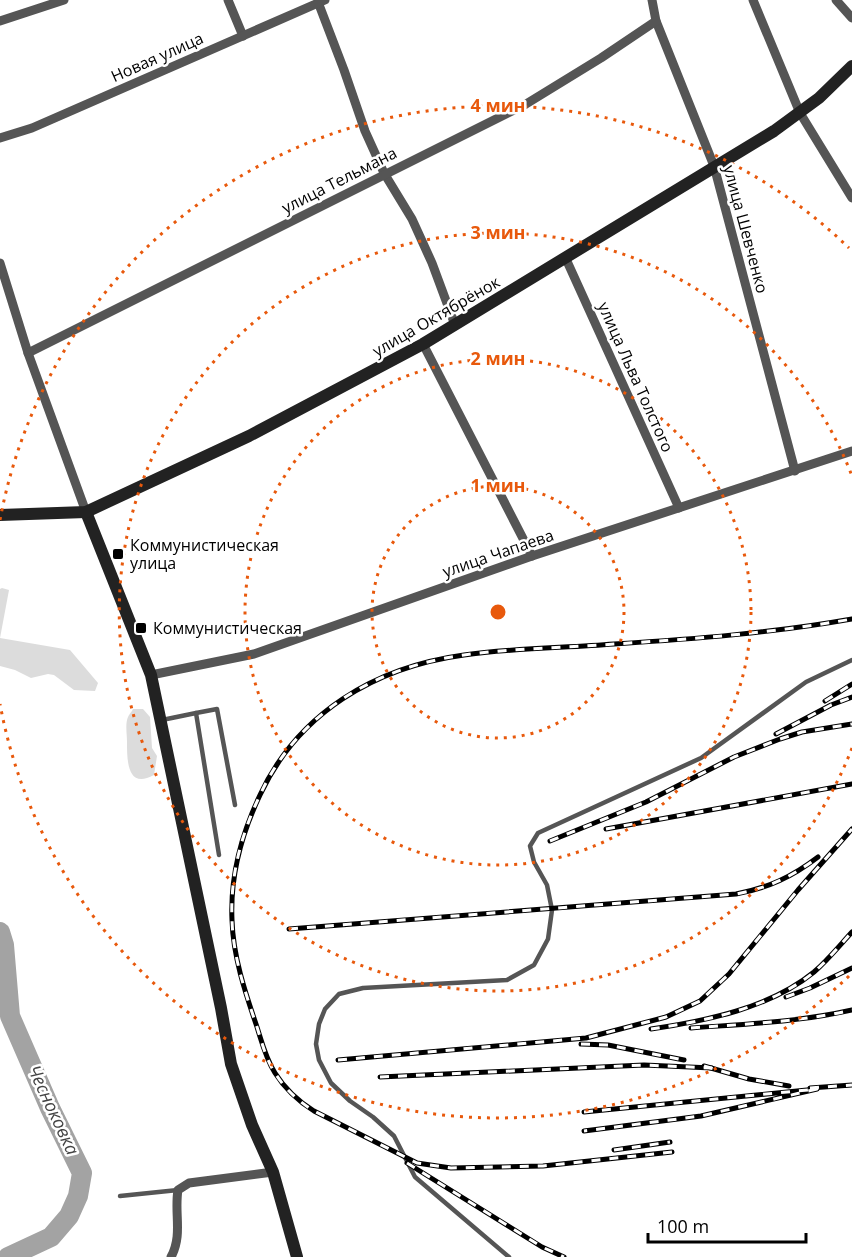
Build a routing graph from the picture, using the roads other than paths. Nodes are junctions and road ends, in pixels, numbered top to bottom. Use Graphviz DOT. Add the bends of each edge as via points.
graph roads {
  1 [pos="64,0"];
  2 [pos="228,0"];
  3 [pos="652,0"];
  4 [pos="753,0"];
  5 [pos="836,0"];
  6 [pos="321,1"];
  7 [pos="852,18"];
  8 [pos="0,21"];
  9 [pos="656,21"];
  10 [pos="243,36"];
  11 [pos="852,66"];
  12 [pos="800,112"];
  13 [pos="0,138"];
  14 [pos="714,166"];
  15 [pos="384,173"];
  16 [pos="852,198"];
  17 [pos="566,259"];
  18 [pos="0,263"];
  19 [pos="455,325"];
  20 [pos="423,344"];
  21 [pos="28,353"];
  22 [pos="852,451"];
  23 [pos="795,471"];
  24 [pos="679,508"];
  25 [pos="86,512"];
  26 [pos="0,515"];
  27 [pos="532,556"];
  28 [pos="852,660"];
  29 [pos="151,675"];
  30 [pos="196,713"];
  31 [pos="162,720"];
  32 [pos="235,805"];
  33 [pos="219,855"];
  34 [pos="273,1172"];
  35 [pos="178,1190"];
  36 [pos="120,1196"];
  37 [pos="171,1257"];
  38 [pos="297,1257"];
  39 [pos="509,1257"];
  1 -- 8 [label="street"];
  2 -- 10 [label="street"];
  3 -- 9 [label="street, улица Шевченко"];
  4 -- 12 [label="street"];
  5 -- 7 [label="street"];
  6 -- 10 [label="street, Новая улица"];
  6 -- 15 [label="street" via="365,131"];
  9 -- 14 [label="street, улица Шевченко"];
  9 -- 15 [label="street, улица Тельмана" via="526,104"];
  10 -- 13 [label="street, Новая улица" via="32,128"];
  11 -- 12 [label="street, улица Октябрёнок"];
  12 -- 14 [label="street, улица Октябрёнок"];
  12 -- 16 [label="street"];
  14 -- 17 [label="street, улица Октябрёнок"];
  14 -- 23 [label="street, улица Шевченко"];
  15 -- 19 [label="street" via="412,219"];
  15 -- 21 [label="street, улица Тельмана"];
  17 -- 19 [label="street, улица Октябрёнок"];
  17 -- 24 [label="street, улица Льва Толстого"];
  18 -- 21 [label="street"];
  19 -- 20 [label="street, улица Октябрёнок"];
  20 -- 25 [label="street, улица Октябрёнок" via="249,436"];
  20 -- 27 [label="street"];
  21 -- 25 [label="street"];
  22 -- 23 [label="street, улица Чапаева"];
  23 -- 24 [label="street, улица Чапаева"];
  24 -- 27 [label="street, улица Чапаева"];
  25 -- 26 [label="street, улица Октябрёнок"];
  25 -- 29 [label="street"];
  27 -- 29 [label="street, улица Чапаева" via="254,654"];
  28 -- 39 [label="lane" via="806,682 701,758 538,833 530,846 547,885 552,910 548,939 534,965 507,980 363,988 339,994 325,1010 316,1044 331,1083 394,1136 415,1177"];
  29 -- 31 [label="street"];
  30 -- 31 [label="lane"];
  30 -- 32 [label="lane" via="218,708"];
  30 -- 33 [label="lane"];
  31 -- 34 [label="street" via="231,1064"];
  34 -- 35 [label="street" via="189,1183"];
  34 -- 38 [label="street"];
  35 -- 36 [label="lane"];
  35 -- 37 [label="street" via="179,1220"];
}
